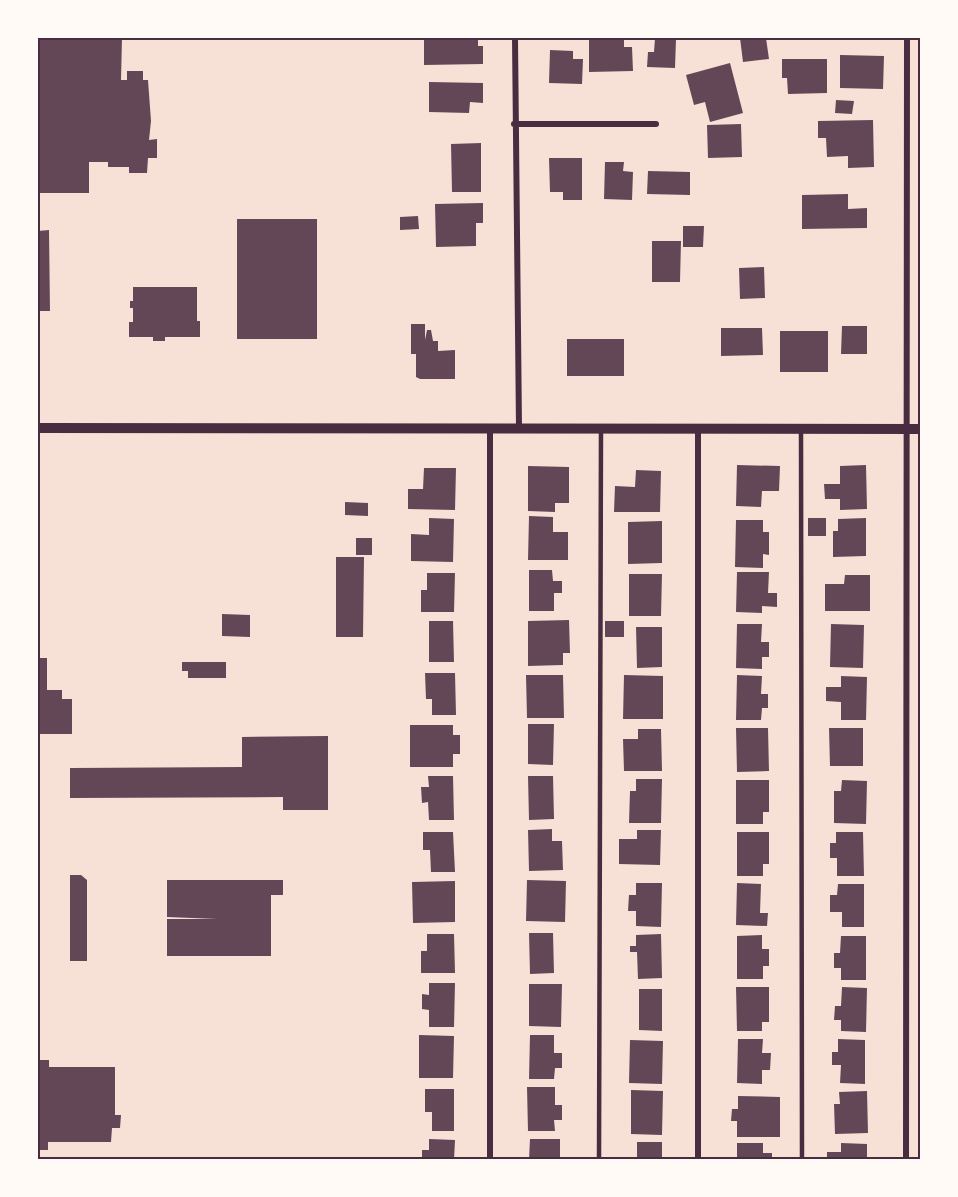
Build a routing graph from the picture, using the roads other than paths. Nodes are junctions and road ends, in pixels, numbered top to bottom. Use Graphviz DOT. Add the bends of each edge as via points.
graph roads {
  1 [pos="515,38"];
  2 [pos="907,38"];
  3 [pos="514,124"];
  4 [pos="656,124"];
  5 [pos="38,428"];
  6 [pos="490,428"];
  7 [pos="519,428"];
  8 [pos="601,429"];
  9 [pos="698,429"];
  10 [pos="801,429"];
  11 [pos="907,429"];
  12 [pos="921,429"];
  13 [pos="490,1160"];
  14 [pos="599,1160"];
  15 [pos="698,1160"];
  16 [pos="802,1160"];
  17 [pos="906,1160"];
  1 -- 3 [label="street"];
  2 -- 11 [label="street"];
  3 -- 4 [label="street"];
  3 -- 7 [label="street"];
  5 -- 6 [label="street"];
  6 -- 7 [label="street"];
  6 -- 13 [label="street"];
  7 -- 8 [label="street"];
  8 -- 9 [label="street"];
  8 -- 14 [label="lane"];
  9 -- 10 [label="street"];
  9 -- 15 [label="street"];
  10 -- 11 [label="street"];
  10 -- 16 [label="lane"];
  11 -- 12 [label="street"];
  11 -- 17 [label="street"];
}
